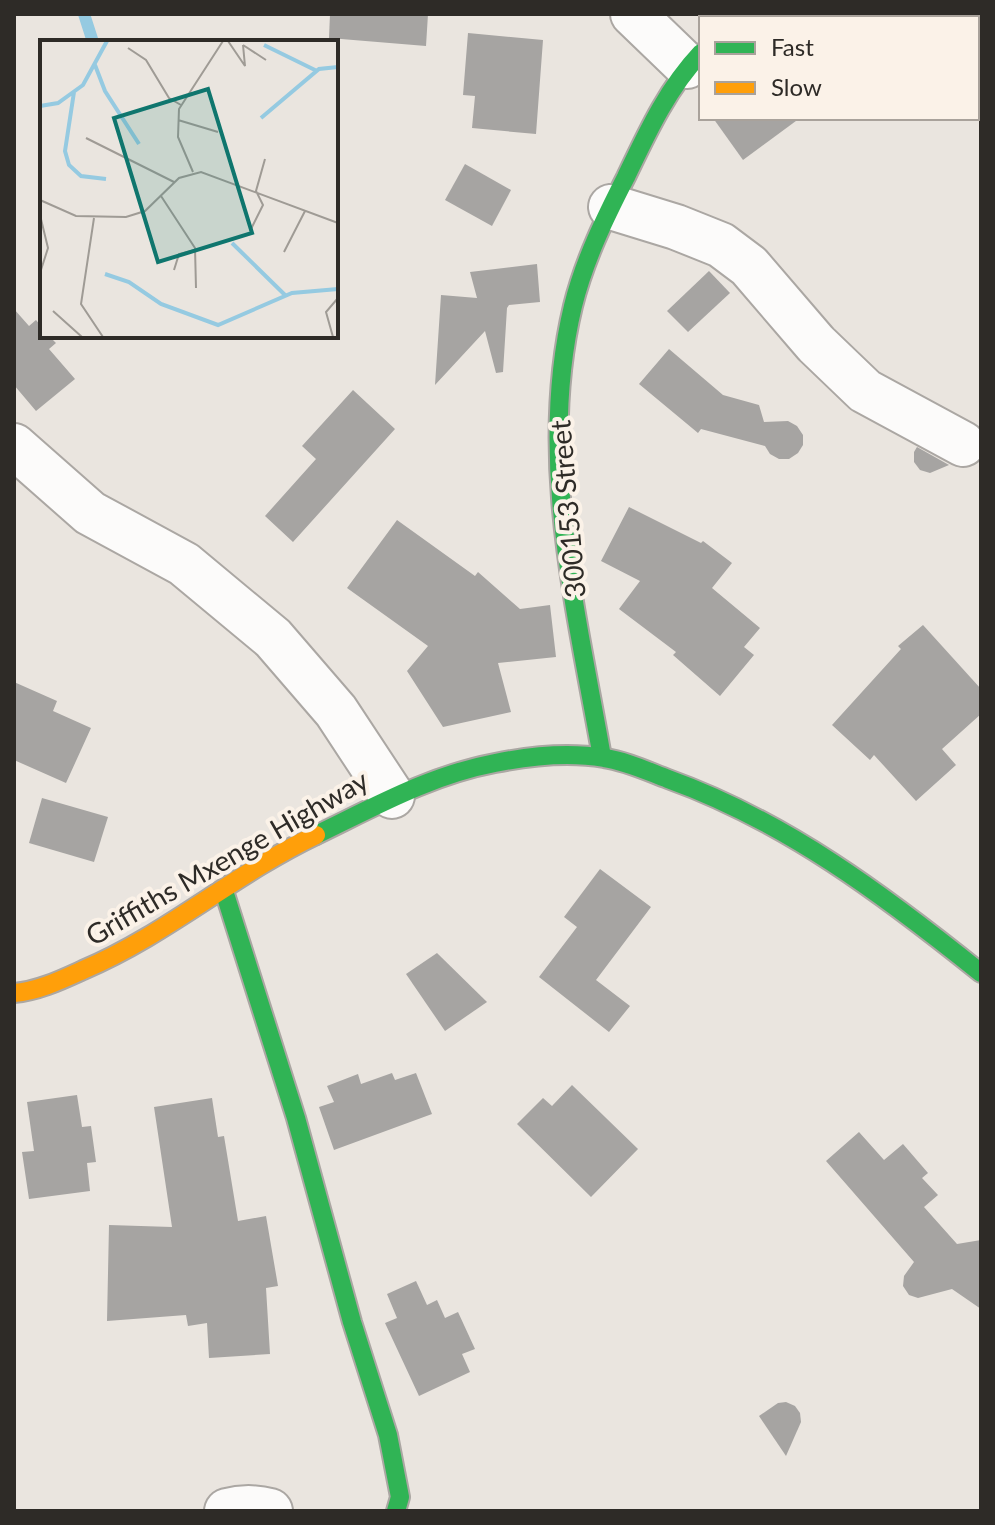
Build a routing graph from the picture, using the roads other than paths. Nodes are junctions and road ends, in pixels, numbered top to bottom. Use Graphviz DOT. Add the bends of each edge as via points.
graph roads {
  1 [pos="633,14"];
  2 [pos="694,59"];
  3 [pos="611,207"];
  4 [pos="963,444"];
  5 [pos="14,446"];
  6 [pos="602,757"];
  7 [pos="392,796"];
  8 [pos="224,891"];
  9 [pos="981,973"];
  10 [pos="14,993"];
  11 [pos="227,1511"];
  12 [pos="270,1511"];
  13 [pos="396,1511"];
  1 -- 2 [label="street"];
  2 -- 3 [label="street, 300153 Street" via="658,109"];
  3 -- 4 [label="street" via="721,245 749,266 865,391"];
  3 -- 6 [label="street, 300153 Street" via="573,306 560,374 558,453 568,555"];
  5 -- 7 [label="street" via="90,513 184,564 273,638 336,711"];
  6 -- 7 [label="street, Griffiths Mxenge Highway" via="516,758 451,773"];
  6 -- 9 [label="street, Griffiths Mxenge Highway" via="684,783 763,820 848,870"];
  7 -- 8 [label="street, Griffiths Mxenge Highway" via="273,857"];
  8 -- 10 [label="street, Griffiths Mxenge Highway" via="102,963"];
  8 -- 13 [label="street" via="388,1435 400,1497"];
  11 -- 12 [label="street"];
}
